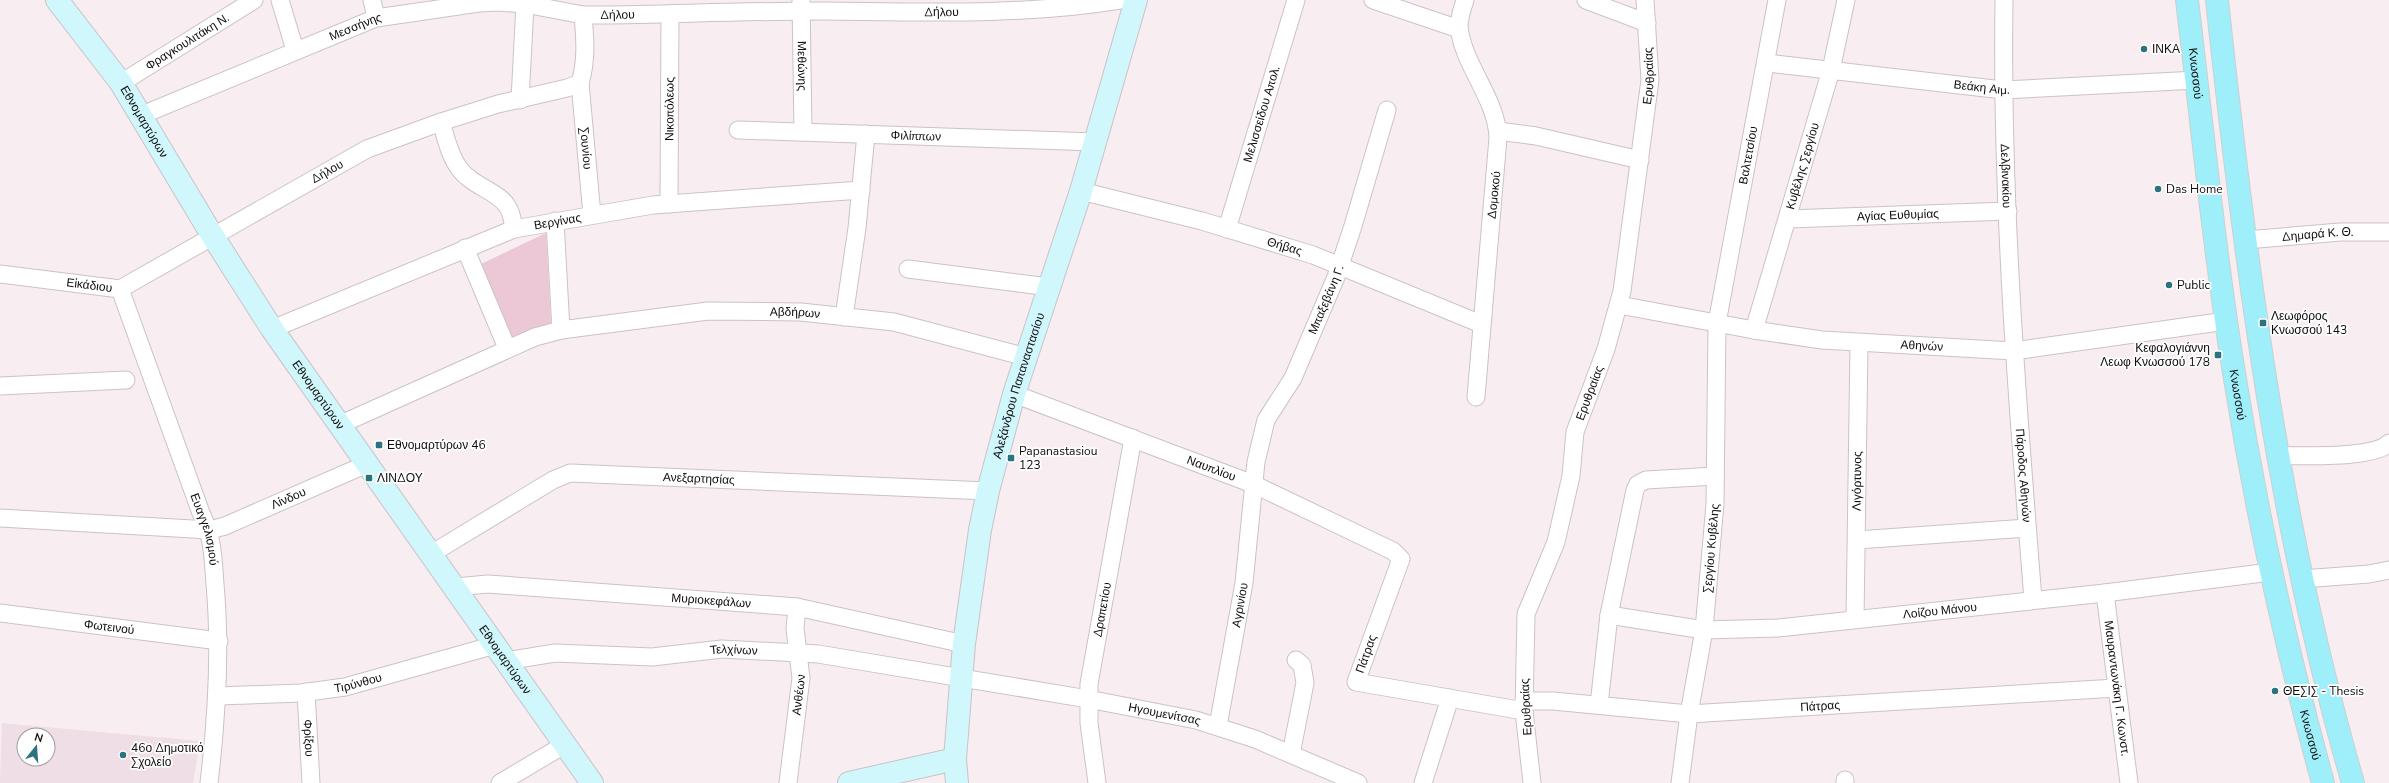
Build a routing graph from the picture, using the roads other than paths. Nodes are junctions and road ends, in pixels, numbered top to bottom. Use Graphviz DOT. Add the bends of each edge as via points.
graph roads {
  1 [pos="57,0"];
  2 [pos="254,0"];
  3 [pos="280,0"];
  4 [pos="372,0"];
  5 [pos="1120,0"];
  6 [pos="1136,0"];
  7 [pos="1296,0"];
  8 [pos="1373,0"];
  9 [pos="1465,0"];
  10 [pos="1586,0"];
  11 [pos="1645,0"];
  12 [pos="1777,0"];
  13 [pos="1846,0"];
  14 [pos="2004,0"];
  15 [pos="2187,0"];
  16 [pos="2217,0"];
  17 [pos="525,4"];
  18 [pos="801,6"];
  19 [pos="670,14"];
  20 [pos="583,15"];
  21 [pos="376,18"];
  22 [pos="1647,23"];
  23 [pos="1459,28"];
  24 [pos="295,50"];
  25 [pos="1767,63"];
  26 [pos="1831,70"];
  27 [pos="2197,80"];
  28 [pos="121,83"];
  29 [pos="580,83"];
  30 [pos="2003,90"];
  31 [pos="520,100"];
  32 [pos="1387,110"];
  33 [pos="142,115"];
  34 [pos="441,122"];
  35 [pos="738,130"];
  36 [pos="1498,131"];
  37 [pos="803,132"];
  38 [pos="866,134"];
  39 [pos="1094,142"];
  40 [pos="1640,160"];
  41 [pos="861,190"];
  42 [pos="1081,191"];
  43 [pos="670,204"];
  44 [pos="2008,211"];
  45 [pos="592,215"];
  46 [pos="1788,219"];
  47 [pos="555,221"];
  48 [pos="1227,229"];
  49 [pos="514,230"];
  50 [pos="2389,232"];
  51 [pos="212,235"];
  52 [pos="2246,240"];
  53 [pos="465,248"];
  54 [pos="1340,265"];
  55 [pos="908,269"];
  56 [pos="0,274"];
  57 [pos="1049,287"];
  58 [pos="120,289"];
  59 [pos="1618,305"];
  60 [pos="1718,317"];
  61 [pos="844,318"];
  62 [pos="2226,321"];
  63 [pos="1481,324"];
  64 [pos="272,329"];
  65 [pos="561,330"];
  66 [pos="1754,330"];
  67 [pos="1859,344"];
  68 [pos="507,348"];
  69 [pos="2014,351"];
  70 [pos="1026,357"];
  71 [pos="126,380"];
  72 [pos="0,386"];
  73 [pos="1014,394"];
  74 [pos="1476,397"];
  75 [pos="339,425"];
  76 [pos="1133,438"];
  77 [pos="2389,443"];
  78 [pos="2279,456"];
  79 [pos="367,464"];
  80 [pos="1714,476"];
  81 [pos="1253,484"];
  82 [pos="988,490"];
  83 [pos="0,518"];
  84 [pos="2027,528"];
  85 [pos="210,530"];
  86 [pos="1857,540"];
  87 [pos="431,554"];
  88 [pos="1401,559"];
  89 [pos="2389,570"];
  90 [pos="2270,572"];
  91 [pos="2302,579"];
  92 [pos="455,588"];
  93 [pos="2105,593"];
  94 [pos="2033,599"];
  95 [pos="797,607"];
  96 [pos="0,613"];
  97 [pos="1609,615"];
  98 [pos="1855,618"];
  99 [pos="1704,630"];
  100 [pos="219,641"];
  101 [pos="964,644"];
  102 [pos="798,652"];
  103 [pos="500,653"];
  104 [pos="1296,660"];
  105 [pos="961,677"];
  106 [pos="2116,688"];
  107 [pos="306,692"];
  108 [pos="218,696"];
  109 [pos="1450,698"];
  110 [pos="1088,699"];
  111 [pos="1599,705"];
  112 [pos="1524,706"];
  113 [pos="1689,714"];
  114 [pos="1218,726"];
  115 [pos="564,744"];
  116 [pos="1291,754"];
  117 [pos="955,759"];
  118 [pos="1322,776"];
  119 [pos="586,780"];
  120 [pos="209,783"];
  121 [pos="311,783"];
  122 [pos="500,783"];
  123 [pos="788,783"];
  124 [pos="849,783"];
  125 [pos="957,783"];
  126 [pos="1098,783"];
  127 [pos="1358,783"];
  128 [pos="1424,783"];
  129 [pos="1532,783"];
  130 [pos="1680,783"];
  131 [pos="2128,783"];
  132 [pos="2323,783"];
  133 [pos="2353,783"];
  1 -- 28 [label="street, Εθνομαρτύρων"];
  2 -- 28 [label="street, Φραγκουλιτάκη Ν."];
  3 -- 24 [label="street"];
  4 -- 21 [label="street"];
  5 -- 18 [label="street, Δήλου" via="1018,11"];
  6 -- 39 [label="street, Αλεξάνδρου Παπαναστασίου"];
  7 -- 48 [label="street, Μελισσείδου Απολ."];
  8 -- 23 [label="street"];
  9 -- 23 [label="street"];
  10 -- 22 [label="street"];
  11 -- 22 [label="street, Ερυθραίας"];
  12 -- 25 [label="street, Βαλτετσίου"];
  13 -- 26 [label="street, Κυβέλης Σεργίου"];
  14 -- 30 [label="street, Δελβινακίου"];
  15 -- 27 [label="main road, Κνωσσού"];
  16 -- 52 [label="main road"];
  17 -- 20 [label="street, Μεσσήνης"];
  17 -- 21 [label="street, Μεσσήνης" via="479,2"];
  17 -- 31 [label="street"];
  18 -- 19 [label="street, Δήλου"];
  18 -- 37 [label="street, Μεθώνης"];
  19 -- 20 [label="street, Δήλου"];
  19 -- 43 [label="street, Νικοπόλεως"];
  20 -- 29 [label="street, Δήλου" via="585,57"];
  21 -- 24 [label="street, Μεσσήνης"];
  22 -- 40 [label="street, Ερυθραίας" via="1650,80"];
  23 -- 36 [label="street, Δομοκού"];
  24 -- 33 [label="street, Μεσσήνης"];
  25 -- 26 [label="street, Βεάκη Αιμ."];
  25 -- 60 [label="street, Βαλτετσίου"];
  26 -- 30 [label="street, Βεάκη Αιμ."];
  26 -- 46 [label="street, Κυβέλης Σεργίου"];
  27 -- 30 [label="street, Βεάκη Αιμ."];
  27 -- 62 [label="main road, Κνωσσού"];
  28 -- 33 [label="street, Εθνομαρτύρων"];
  29 -- 31 [label="street, Δήλου"];
  29 -- 45 [label="street, Σουνίου"];
  30 -- 44 [label="street, Δελβινακίου"];
  31 -- 34 [label="street, Δήλου"];
  32 -- 54 [label="street, Μπαξεβάνη Γ."];
  33 -- 51 [label="street, Εθνομαρτύρων"];
  34 -- 49 [label="street" via="459,168 473,183 500,198 507,205"];
  34 -- 51 [label="street, Δήλου" via="367,149"];
  35 -- 37 [label="street, Φιλίππων"];
  36 -- 40 [label="street" via="1543,138"];
  36 -- 63 [label="street, Δομοκού"];
  37 -- 38 [label="street, Φιλίππων"];
  38 -- 39 [label="street, Φιλίππων"];
  38 -- 41 [label="street"];
  39 -- 42 [label="street, Αλεξάνδρου Παπαναστασίου"];
  40 -- 59 [label="street, Ερυθραίας"];
  41 -- 43 [label="street, Βεργίνας"];
  41 -- 61 [label="street"];
  42 -- 48 [label="street, Θήβας"];
  42 -- 57 [label="street, Αλεξάνδρου Παπαναστασίου"];
  43 -- 45 [label="street, Βεργίνας"];
  44 -- 46 [label="street, Αγίας Ευθυμίας"];
  44 -- 69 [label="street, Δελβινακίου"];
  45 -- 47 [label="street, Βεργίνας"];
  46 -- 66 [label="street, Κυβέλης Σεργίου"];
  47 -- 49 [label="street, Βεργίνας"];
  47 -- 65 [label="street"];
  48 -- 54 [label="street, Θήβας"];
  49 -- 53 [label="street, Βεργίνας"];
  50 -- 52 [label="street, Δημαρά Κ. Θ." via="2340,232"];
  51 -- 58 [label="street, Εἰκάδιου"];
  51 -- 64 [label="street, Εθνομαρτύρων"];
  52 -- 78 [label="main road" via="2257,327"];
  53 -- 64 [label="street, Βεργίνας"];
  53 -- 68 [label="street"];
  54 -- 63 [label="street, Θήβας"];
  54 -- 81 [label="street, Μπαξεβάνη Γ." via="1293,378 1266,420"];
  55 -- 57 [label="street"];
  56 -- 58 [label="street, Εἰκάδιου"];
  57 -- 70 [label="street, Αλεξάνδρου Παπαναστασίου"];
  58 -- 85 [label="street, Ευαγγελισμού" via="201,513"];
  59 -- 60 [label="street, Αθηνών"];
  59 -- 112 [label="street, Ερυθραίας" via="1606,349 1575,432 1571,476 1556,542 1526,614"];
  60 -- 66 [label="street, Αθηνών"];
  60 -- 80 [label="street, Σεργίου Κυβέλης"];
  61 -- 65 [label="street, Αβδήρων" via="801,312 708,311"];
  61 -- 70 [label="street, Αβδήρων" via="894,322"];
  62 -- 69 [label="street, Αθηνών"];
  62 -- 90 [label="main road, Κνωσσού" via="2249,464"];
  63 -- 74 [label="street, Δομοκού"];
  64 -- 75 [label="street, Εθνομαρτύρων"];
  65 -- 68 [label="street, Αβδήρων"];
  66 -- 67 [label="street, Αθηνών"];
  67 -- 69 [label="street, Αθηνών"];
  67 -- 86 [label="street, Λιγόρτυνος"];
  68 -- 75 [label="street"];
  69 -- 84 [label="street, Πάροδος Αθηνών"];
  70 -- 73 [label="street, Αλεξάνδρου Παπαναστασίου"];
  71 -- 72 [label="street"];
  73 -- 76 [label="street, Ναυπλίου"];
  73 -- 82 [label="street, Αλεξάνδρου Παπαναστασίου"];
  75 -- 79 [label="street, Εθνομαρτύρων"];
  76 -- 81 [label="street, Ναυπλίου"];
  76 -- 110 [label="street, Δραπετίου" via="1091,667"];
  77 -- 78 [label="street" via="2382,449 2366,453"];
  78 -- 91 [label="main road"];
  79 -- 85 [label="street, Λίνδου" via="225,526"];
  79 -- 87 [label="street, Εθνομαρτύρων"];
  80 -- 97 [label="street" via="1646,480 1638,484"];
  80 -- 99 [label="street, Σεργίου Κυβέλης" via="1715,504"];
  81 -- 88 [label="street, Ναυπλίου" via="1393,550"];
  81 -- 114 [label="street, Αγρινίου" via="1244,583"];
  82 -- 87 [label="street, Ανεξαρτησίας" via="570,474 553,480"];
  82 -- 101 [label="street, Αλεξάνδρου Παπαναστασίου"];
  83 -- 85 [label="street"];
  84 -- 86 [label="street"];
  84 -- 94 [label="street, Πάροδος Αθηνών"];
  85 -- 100 [label="street, Ευαγγελισμού"];
  86 -- 98 [label="street, Λιγόρτυνος"];
  87 -- 92 [label="street, Εθνομαρτύρων"];
  88 -- 109 [label="street, Πάτρας" via="1356,682"];
  89 -- 91 [label="street"];
  90 -- 93 [label="street, Λοίζου Μάνου"];
  90 -- 132 [label="main road, Κνωσσού"];
  91 -- 133 [label="main road" via="2319,658"];
  92 -- 95 [label="street, Μυριοκεφάλων" via="488,584"];
  92 -- 103 [label="street, Εθνομαρτύρων"];
  93 -- 94 [label="street, Λοίζου Μάνου"];
  93 -- 106 [label="street, Μαυραντωνάκη Γ. Κωνστ."];
  94 -- 98 [label="street, Λοίζου Μάνου"];
  95 -- 101 [label="street, Μυριοκεφάλων"];
  95 -- 102 [label="street, Ανθέων" via="795,629"];
  96 -- 100 [label="street, Φωτεινού"];
  97 -- 99 [label="street, Λοίζου Μάνου"];
  97 -- 111 [label="street"];
  98 -- 99 [label="street, Λοίζου Μάνου" via="1778,628"];
  99 -- 113 [label="street, Σεργίου Κυβέλης"];
  100 -- 108 [label="street, Ευαγγελισμού"];
  101 -- 105 [label="street, Αλεξάνδρου Παπαναστασίου"];
  102 -- 103 [label="street, Τελχίνων" via="722,649 641,657"];
  102 -- 105 [label="street, Τελχίνων"];
  102 -- 123 [label="street, Ανθέων" via="801,684"];
  103 -- 107 [label="street, Τιρύνθου"];
  103 -- 115 [label="street, Εθνομαρτύρων"];
  104 -- 116 [label="street" via="1302,665 1305,683"];
  105 -- 110 [label="street, Ηγουμενίτσας"];
  105 -- 117 [label="street, Αλεξάνδρου Παπαναστασίου"];
  106 -- 113 [label="street, Πάτρας"];
  106 -- 131 [label="street, Μαυραντωνάκη Γ. Κωνστ."];
  107 -- 108 [label="street, Τιρύνθου"];
  107 -- 121 [label="street, Φρίξου"];
  108 -- 120 [label="street, Ευαγγελισμού"];
  109 -- 112 [label="street, Πάτρας"];
  109 -- 128 [label="street"];
  110 -- 114 [label="street, Ηγουμενίτσας"];
  110 -- 126 [label="street, Δραπετίου" via="1091,746"];
  111 -- 112 [label="street, Πάτρας"];
  111 -- 113 [label="street, Πάτρας"];
  112 -- 129 [label="street, Ερυθραίας"];
  113 -- 130 [label="street, Σεργίου Κυβέλης"];
  114 -- 116 [label="street, Ηγουμενίτσας"];
  115 -- 119 [label="street, Εθνομαρτύρων"];
  115 -- 122 [label="street"];
  116 -- 118 [label="street, Ηγουμενίτσας"];
  117 -- 124 [label="street"];
  117 -- 125 [label="street, Αλεξάνδρου Παπαναστασίου"];
  118 -- 127 [label="street, Ηγουμενίτσας"];
}
